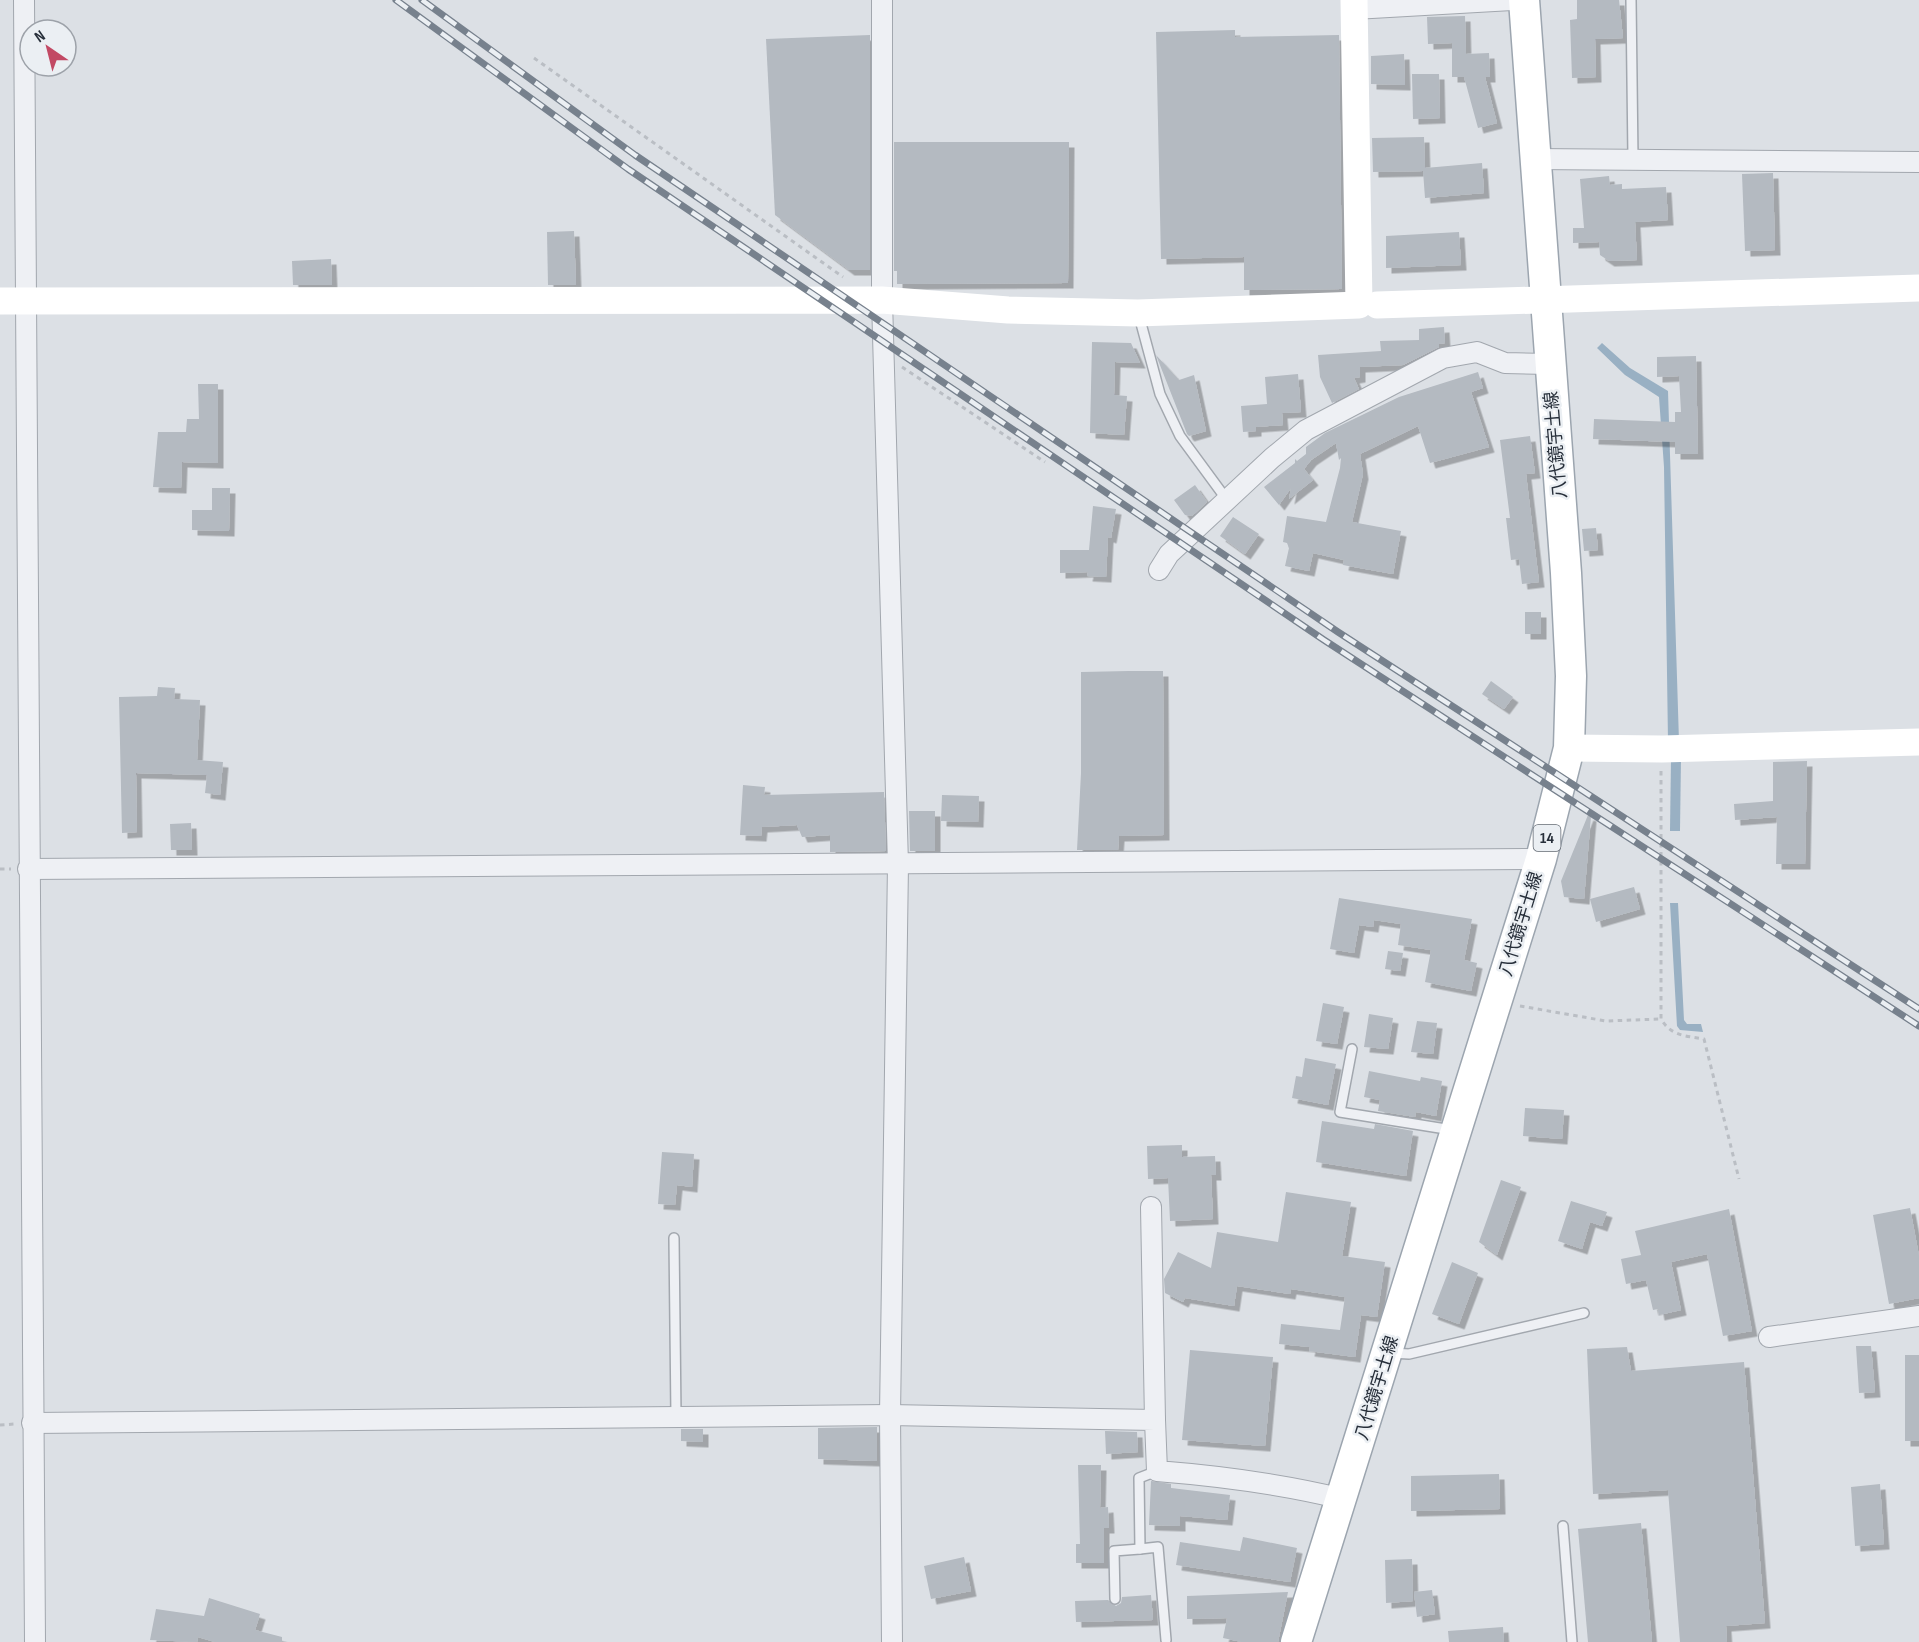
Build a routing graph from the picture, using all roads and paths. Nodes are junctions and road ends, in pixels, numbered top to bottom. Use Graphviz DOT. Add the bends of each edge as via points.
graph roads {
  1 [pos="24,0"];
  2 [pos="882,0"];
  3 [pos="1512,0"];
  4 [pos="1524,0"];
  5 [pos="1631,0"];
  6 [pos="1354,4"];
  7 [pos="534,58"];
  8 [pos="1633,158"];
  9 [pos="1534,159"];
  10 [pos="1919,162"];
  11 [pos="1919,288"];
  12 [pos="871,300"];
  13 [pos="12,301"];
  14 [pos="1545,301"];
  15 [pos="1377,304"];
  16 [pos="1138,313"];
  17 [pos="885,356"];
  18 [pos="1549,364"];
  19 [pos="1045,462"];
  20 [pos="1227,500"];
  21 [pos="1159,570"];
  22 [pos="1919,742"];
  23 [pos="1569,748"];
  24 [pos="1662,749"];
  25 [pos="1541,859"];
  26 [pos="897,864"];
  27 [pos="28,869"];
  28 [pos="1497,1002"];
  29 [pos="1661,1019"];
  30 [pos="1352,1048"];
  31 [pos="1458,1131"];
  32 [pos="1739,1179"];
  33 [pos="1151,1207"];
  34 [pos="674,1238"];
  35 [pos="1584,1313"];
  36 [pos="1919,1316"];
  37 [pos="1769,1337"];
  38 [pos="1388,1352"];
  39 [pos="890,1414"];
  40 [pos="676,1416"];
  41 [pos="1155,1420"];
  42 [pos="32,1423"];
  43 [pos="1157,1471"];
  44 [pos="1343,1499"];
  45 [pos="1563,1526"];
  46 [pos="1140,1549"];
  47 [pos="1115,1599"];
  48 [pos="1166,1640"];
  49 [pos="34,1642"];
  50 [pos="892,1642"];
  51 [pos="1296,1642"];
  52 [pos="1572,1642"];
  1 -- 13 [label="street"];
  2 -- 12 [label="street"];
  3 -- 6 [label="street"];
  4 -- 9 [label="main road, 八代鏡宇土線 / 14"];
  5 -- 8 [label="lane"];
  6 -- 16 [label="street" via="1359,305"];
  7 -- 12 [label="path"];
  8 -- 9 [label="street"];
  8 -- 10 [label="street"];
  9 -- 14 [label="main road, 八代鏡宇土線 / 14"];
  11 -- 14 [label="street"];
  12 -- 13 [label="street"];
  12 -- 16 [label="street" via="1008,310"];
  12 -- 17 [label="street"];
  13 -- 27 [label="street"];
  14 -- 15 [label="street"];
  14 -- 18 [label="main road, 八代鏡宇土線 / 14"];
  16 -- 20 [label="lane" via="1160,394 1179,436"];
  17 -- 19 [label="path"];
  17 -- 26 [label="street"];
  18 -- 20 [label="street" via="1505,363 1477,352 1443,358 1306,430"];
  18 -- 23 [label="main road, 八代鏡宇土線 / 14" via="1566,573 1571,676"];
  20 -- 21 [label="street" via="1169,554"];
  22 -- 24 [label="street"];
  23 -- 24 [label="street"];
  23 -- 25 [label="main road, 八代鏡宇土線 / 14"];
  24 -- 29 [label="path"];
  25 -- 26 [label="street"];
  25 -- 28 [label="main road, 八代鏡宇土線 / 14"];
  26 -- 27 [label="street"];
  26 -- 39 [label="street"];
  27 -- 42 [label="street"];
  28 -- 29 [label="path" via="1606,1021"];
  28 -- 31 [label="main road, 八代鏡宇土線 / 14"];
  29 -- 32 [label="path" via="1677,1035 1704,1039"];
  30 -- 31 [label="lane" via="1340,1112"];
  31 -- 38 [label="main road, 八代鏡宇土線 / 14"];
  33 -- 41 [label="street"];
  34 -- 40 [label="lane"];
  35 -- 38 [label="lane" via="1409,1354"];
  36 -- 37 [label="street"];
  38 -- 44 [label="main road, 八代鏡宇土線 / 14"];
  39 -- 40 [label="street"];
  39 -- 41 [label="street"];
  39 -- 50 [label="street"];
  40 -- 42 [label="street"];
  41 -- 43 [label="street"];
  42 -- 49 [label="street"];
  43 -- 44 [label="street" via="1308,1490"];
  43 -- 46 [label="lane" via="1139,1478"];
  44 -- 51 [label="main road, 八代鏡宇土線 / 14"];
  45 -- 52 [label="lane"];
  46 -- 47 [label="lane" via="1114,1551"];
  46 -- 48 [label="lane" via="1158,1547"];
}
